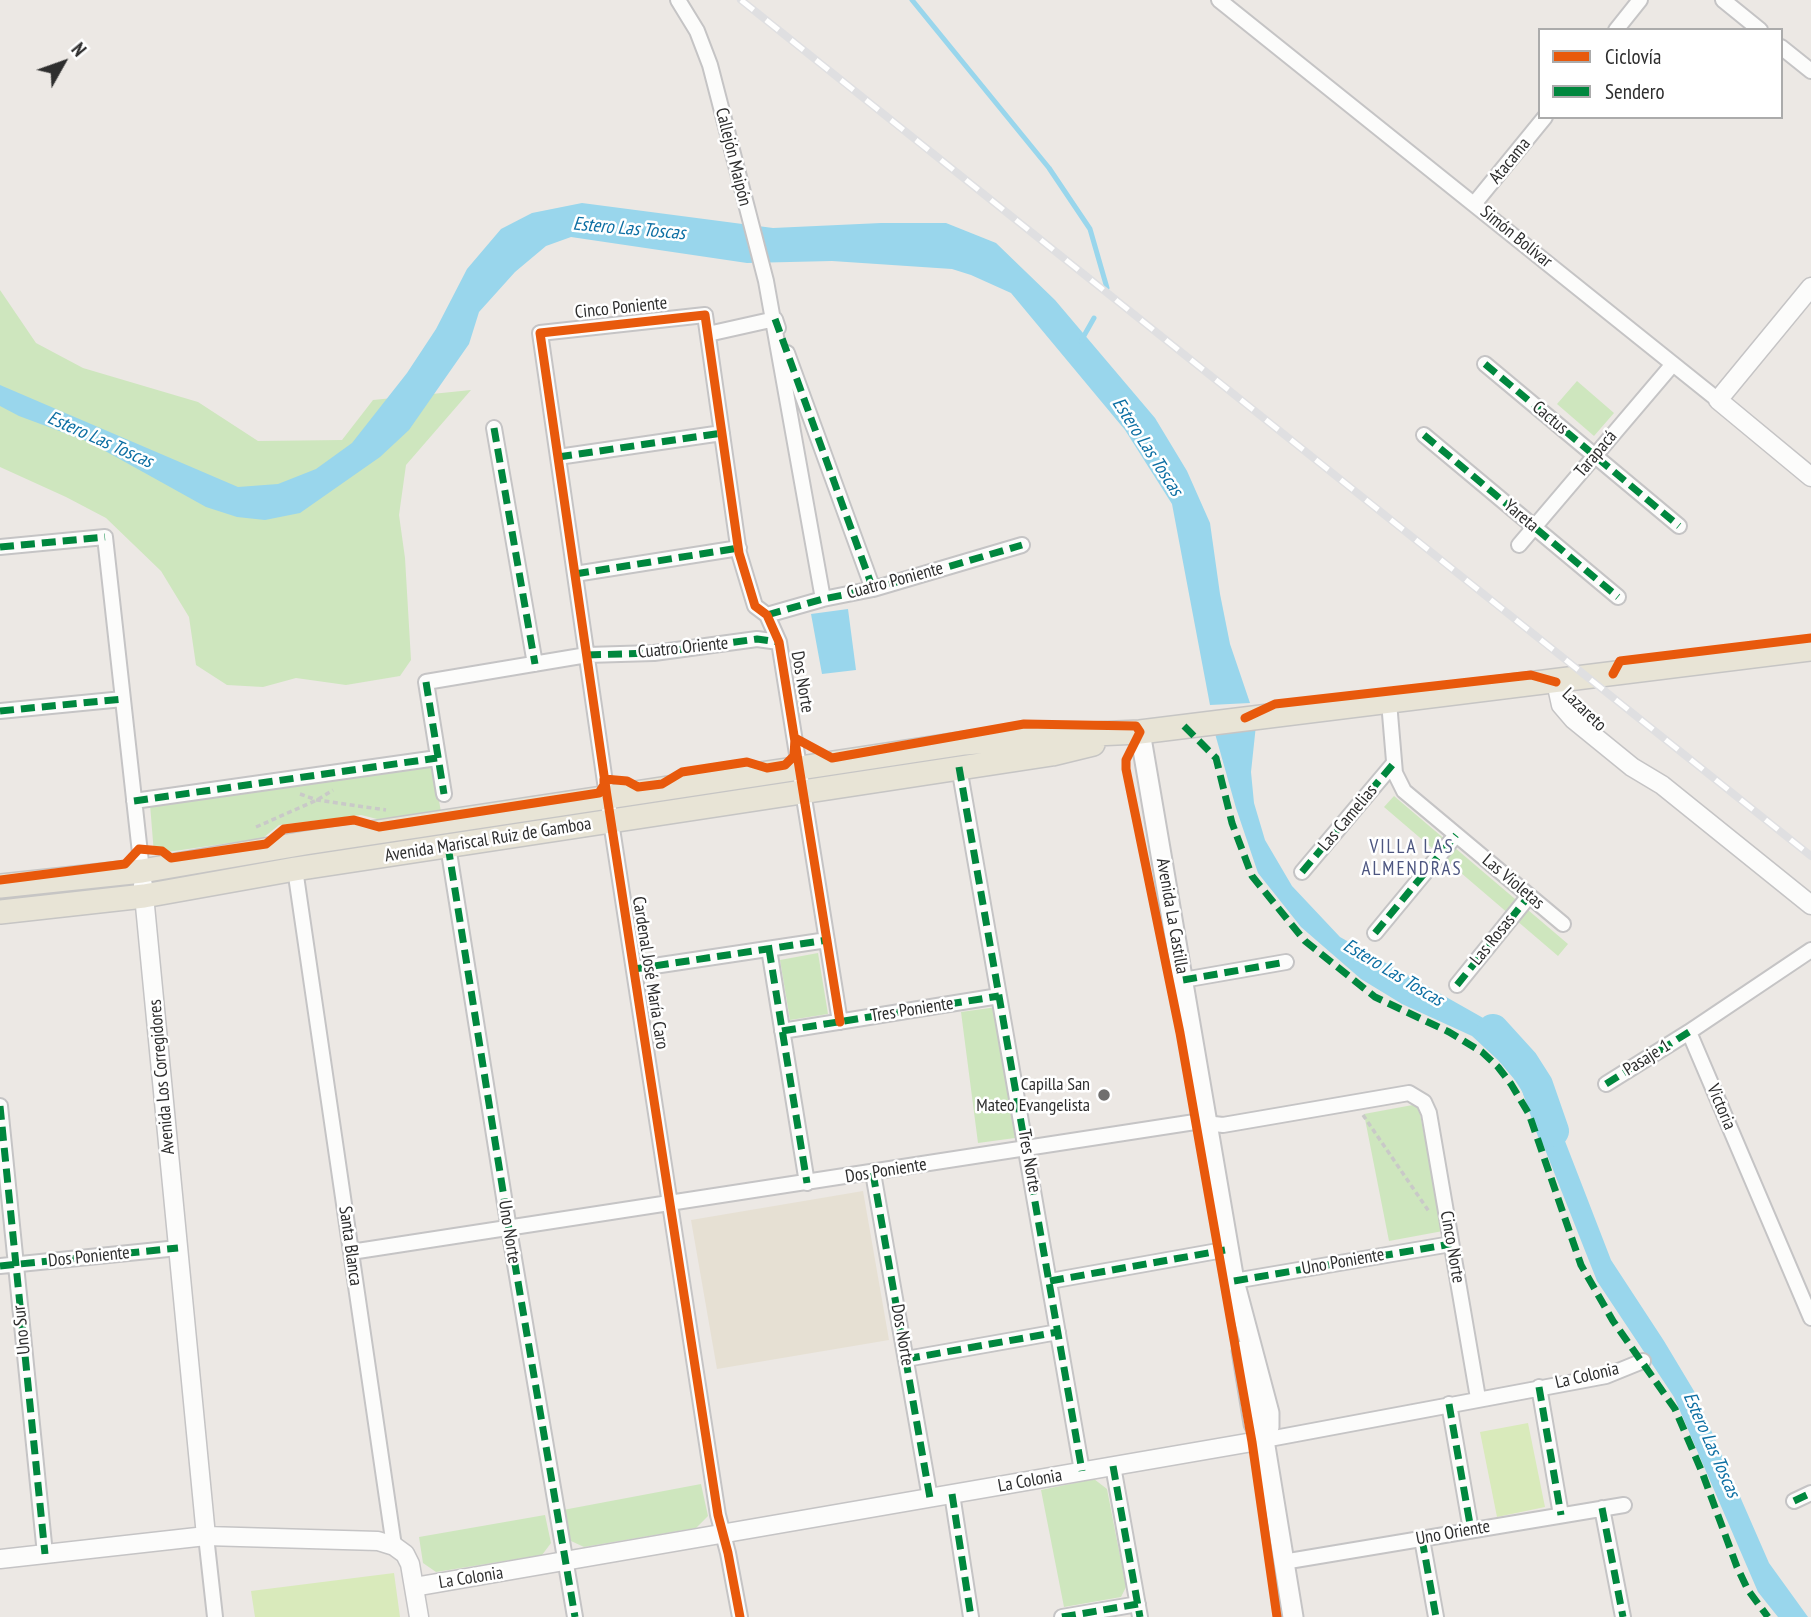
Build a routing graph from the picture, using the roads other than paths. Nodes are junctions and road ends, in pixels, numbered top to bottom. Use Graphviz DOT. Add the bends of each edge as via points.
graph roads {
  1 [pos="678,0"];
  2 [pos="1640,0"];
  3 [pos="1723,0"];
  4 [pos="1227,2"];
  5 [pos="1618,28"];
  6 [pos="1758,28"];
  7 [pos="1783,49"];
  8 [pos="1811,71"];
  9 [pos="1543,119"];
  10 [pos="1475,204"];
  11 [pos="1811,287"];
  12 [pos="705,315"];
  13 [pos="775,319"];
  14 [pos="540,332"];
  15 [pos="708,334"];
  16 [pos="1673,363"];
  17 [pos="1485,365"];
  18 [pos="1718,400"];
  19 [pos="494,428"];
  20 [pos="722,433"];
  21 [pos="1424,435"];
  22 [pos="1595,456"];
  23 [pos="558,457"];
  24 [pos="1811,477"];
  25 [pos="1679,526"];
  26 [pos="1534,527"];
  27 [pos="1022,545"];
  28 [pos="1518,545"];
  29 [pos="0,547"];
  30 [pos="738,548"];
  31 [pos="575,574"];
  32 [pos="873,589"];
  33 [pos="1618,597"];
  34 [pos="823,599"];
  35 [pos="767,615"];
  36 [pos="779,642"];
  37 [pos="1811,649"];
  38 [pos="587,655"];
  39 [pos="536,664"];
  40 [pos="1556,682"];
  41 [pos="123,699"];
  42 [pos="1389,702"];
  43 [pos="0,711"];
  44 [pos="1140,732"];
  45 [pos="437,758"];
  46 [pos="1394,763"];
  47 [pos="799,767"];
  48 [pos="959,767"];
  49 [pos="803,791"];
  50 [pos="444,794"];
  51 [pos="607,796"];
  52 [pos="134,801"];
  53 [pos="611,821"];
  54 [pos="1457,835"];
  55 [pos="448,846"];
  56 [pos="295,869"];
  57 [pos="142,871"];
  58 [pos="1302,872"];
  59 [pos="0,886"];
  60 [pos="144,896"];
  61 [pos="1530,896"];
  62 [pos="1811,905"];
  63 [pos="0,912"];
  64 [pos="1563,924"];
  65 [pos="1375,933"];
  66 [pos="827,940"];
  67 [pos="769,949"];
  68 [pos="1811,950"];
  69 [pos="1286,962"];
  70 [pos="634,969"];
  71 [pos="1183,980"];
  72 [pos="1457,985"];
  73 [pos="999,996"];
  74 [pos="840,1022"];
  75 [pos="782,1031"];
  76 [pos="1689,1032"];
  77 [pos="1606,1084"];
  78 [pos="1420,1098"];
  79 [pos="0,1106"];
  80 [pos="1208,1123"];
  81 [pos="1027,1149"];
  82 [pos="2,1154"];
  83 [pos="873,1172"];
  84 [pos="807,1183"];
  85 [pos="670,1205"];
  86 [pos="509,1229"];
  87 [pos="1451,1244"];
  88 [pos="178,1248"];
  89 [pos="1228,1249"];
  90 [pos="351,1252"];
  91 [pos="16,1264"];
  92 [pos="0,1266"];
  93 [pos="1050,1281"];
  94 [pos="1234,1281"];
  95 [pos="1811,1318"];
  96 [pos="1058,1332"];
  97 [pos="906,1359"];
  98 [pos="1643,1361"];
  99 [pos="1539,1387"];
  100 [pos="1478,1398"];
  101 [pos="1449,1404"];
  102 [pos="1264,1440"];
  103 [pos="1114,1466"];
  104 [pos="1082,1472"];
  105 [pos="1811,1493"];
  106 [pos="952,1494"];
  107 [pos="930,1498"];
  108 [pos="1794,1501"];
  109 [pos="1624,1505"];
  110 [pos="1602,1508"];
  111 [pos="1561,1515"];
  112 [pos="1471,1530"];
  113 [pos="723,1535"];
  114 [pos="206,1536"];
  115 [pos="1422,1539"];
  116 [pos="394,1546"];
  117 [pos="45,1554"];
  118 [pos="0,1559"];
  119 [pos="566,1562"];
  120 [pos="1283,1562"];
  121 [pos="414,1587"];
  122 [pos="1139,1610"];
  123 [pos="215,1617"];
  124 [pos="419,1617"];
  125 [pos="575,1617"];
  126 [pos="740,1617"];
  127 [pos="971,1617"];
  128 [pos="1062,1617"];
  129 [pos="1293,1617"];
  130 [pos="1436,1617"];
  131 [pos="1623,1617"];
  1 -- 13 [label="street, Callejón Maipón" via="705,48"];
  2 -- 5 [label="street"];
  3 -- 6 [label="street"];
  4 -- 10 [label="street, Simón Bolívar"];
  7 -- 8 [label="street"];
  9 -- 10 [label="street, Atacama"];
  10 -- 16 [label="street, Simón Bolívar"];
  11 -- 18 [label="street"];
  12 -- 14 [label="street, Cinco Poniente"];
  12 -- 15 [label="street, Dos Norte"];
  13 -- 15 [label="street"];
  13 -- 32 [label="street, Callejón Maipón"];
  13 -- 34 [label="street, Callejón Maipón"];
  14 -- 23 [label="street, Cardenal José María Caro"];
  15 -- 20 [label="street, Dos Norte"];
  16 -- 18 [label="street, Simón Bolívar"];
  16 -- 22 [label="street, Tarapacá"];
  17 -- 22 [label="street, Cactus"];
  18 -- 24 [label="street, Simón Bolívar"];
  19 -- 39 [label="street"];
  20 -- 23 [label="street"];
  20 -- 30 [label="street, Dos Norte"];
  21 -- 26 [label="street, Yareta"];
  22 -- 25 [label="street, Cactus"];
  22 -- 26 [label="street, Tarapacá"];
  23 -- 31 [label="street, Cardenal José María Caro"];
  26 -- 28 [label="street, Tarapacá"];
  26 -- 33 [label="street, Yareta"];
  27 -- 32 [label="street, Cuatro Poniente"];
  29 -- 41 [label="street, Avenida Los Corregidores" via="105,537"];
  30 -- 31 [label="street"];
  30 -- 35 [label="street, Dos Norte" via="755,606"];
  31 -- 38 [label="street, Cardenal José María Caro"];
  32 -- 34 [label="street, Cuatro Poniente"];
  34 -- 35 [label="street, Cuatro Poniente"];
  35 -- 36 [label="street, Dos Norte"];
  36 -- 38 [label="street, Cuatro Oriente" via="757,639 654,653"];
  36 -- 47 [label="street, Dos Norte"];
  37 -- 40 [label="main road, Avenida Mariscal Ruiz de Gamboa"];
  38 -- 39 [label="street"];
  38 -- 51 [label="street, Cardenal José María Caro"];
  39 -- 45 [label="street" via="426,682"];
  40 -- 42 [label="main road, Avenida Mariscal Ruiz de Gamboa"];
  40 -- 62 [label="street, Lazareto" via="1662,785"];
  41 -- 43 [label="street"];
  41 -- 52 [label="street, Avenida Los Corregidores"];
  42 -- 44 [label="main road, Avenida Mariscal Ruiz de Gamboa"];
  42 -- 46 [label="street, Las Violetas"];
  44 -- 47 [label="main road, Avenida Mariscal Ruiz de Gamboa" via="965,743"];
  44 -- 48 [label="main road, Avenida Mariscal Ruiz de Gamboa" via="1052,754"];
  44 -- 71 [label="main road, Avenida La Castilla"];
  45 -- 50 [label="street"];
  45 -- 52 [label="street"];
  46 -- 54 [label="street, Las Violetas" via="1404,791"];
  46 -- 58 [label="street, Las Camelias"];
  47 -- 49 [label="street, Dos Norte"];
  47 -- 51 [label="main road, Avenida Mariscal Ruiz de Gamboa"];
  48 -- 49 [label="main road, Avenida Mariscal Ruiz de Gamboa"];
  48 -- 73 [label="street, Tres Norte"];
  49 -- 53 [label="main road, Avenida Mariscal Ruiz de Gamboa"];
  49 -- 66 [label="street, Dos Norte"];
  51 -- 53 [label="street, Cardenal José María Caro"];
  51 -- 57 [label="main road, Avenida Mariscal Ruiz de Gamboa"];
  52 -- 57 [label="street, Avenida Los Corregidores"];
  53 -- 55 [label="main road, Avenida Mariscal Ruiz de Gamboa"];
  53 -- 70 [label="street, Cardenal José María Caro"];
  54 -- 61 [label="street, Las Violetas"];
  54 -- 65 [label="street"];
  55 -- 56 [label="main road, Avenida Mariscal Ruiz de Gamboa"];
  55 -- 86 [label="street, Uno Norte"];
  56 -- 60 [label="main road, Avenida Mariscal Ruiz de Gamboa"];
  56 -- 90 [label="street, Santa Blanca"];
  57 -- 59 [label="main road, Avenida Mariscal Ruiz de Gamboa"];
  57 -- 60 [label="street, Avenida Los Corregidores"];
  60 -- 63 [label="main road, Avenida Mariscal Ruiz de Gamboa"];
  60 -- 88 [label="street, Avenida Los Corregidores"];
  61 -- 64 [label="street, Las Violetas"];
  61 -- 72 [label="street, Las Rosas"];
  66 -- 67 [label="street"];
  66 -- 74 [label="street, Dos Norte"];
  67 -- 70 [label="street"];
  67 -- 75 [label="street"];
  68 -- 76 [label="street"];
  69 -- 71 [label="street"];
  70 -- 85 [label="street, Cardenal José María Caro"];
  71 -- 80 [label="main road, Avenida La Castilla"];
  73 -- 74 [label="street, Tres Poniente"];
  73 -- 81 [label="street, Tres Norte"];
  74 -- 75 [label="street, Tres Poniente"];
  75 -- 84 [label="street"];
  76 -- 77 [label="street, Pasaje 1"];
  76 -- 95 [label="street, Victoria"];
  78 -- 80 [label="street, Dos Poniente" via="1409,1093 1223,1125"];
  78 -- 87 [label="street, Cinco Norte" via="1429,1113"];
  79 -- 82 [label="street, Uno Sur"];
  80 -- 81 [label="street, Dos Poniente"];
  80 -- 89 [label="main road, Avenida La Castilla"];
  81 -- 83 [label="street, Dos Poniente"];
  81 -- 93 [label="street, Tres Norte"];
  82 -- 91 [label="street, Uno Sur"];
  83 -- 84 [label="street, Dos Poniente"];
  83 -- 97 [label="street, Dos Norte"];
  84 -- 85 [label="street, Dos Poniente"];
  85 -- 86 [label="street, Dos Poniente"];
  85 -- 113 [label="street, Cardenal José María Caro"];
  86 -- 90 [label="street, Dos Poniente"];
  86 -- 119 [label="street, Uno Norte"];
  87 -- 94 [label="street, Uno Poniente"];
  87 -- 100 [label="street, Cinco Norte"];
  88 -- 91 [label="street, Dos Poniente"];
  88 -- 114 [label="street, Avenida Los Corregidores"];
  89 -- 93 [label="street"];
  89 -- 94 [label="main road, Avenida La Castilla"];
  90 -- 116 [label="street, Santa Blanca"];
  91 -- 92 [label="street, Dos Poniente"];
  91 -- 117 [label="street, Uno Sur"];
  93 -- 96 [label="street, Tres Norte"];
  94 -- 102 [label="main road, Avenida La Castilla" via="1253,1418"];
  96 -- 97 [label="street"];
  96 -- 104 [label="street, Tres Norte"];
  97 -- 107 [label="street, Dos Norte"];
  98 -- 99 [label="street, La Colonia" via="1606,1376"];
  99 -- 100 [label="street, La Colonia"];
  99 -- 111 [label="street"];
  100 -- 101 [label="street, La Colonia"];
  101 -- 102 [label="street, La Colonia"];
  101 -- 112 [label="street"];
  102 -- 103 [label="street, La Colonia"];
  102 -- 120 [label="main road, Avenida La Castilla"];
  103 -- 104 [label="street, La Colonia"];
  103 -- 122 [label="street"];
  104 -- 106 [label="street, La Colonia"];
  105 -- 108 [label="street"];
  106 -- 107 [label="street, La Colonia"];
  106 -- 127 [label="street"];
  107 -- 113 [label="street, La Colonia"];
  109 -- 110 [label="street, Uno Oriente"];
  110 -- 111 [label="street, Uno Oriente"];
  110 -- 131 [label="street"];
  111 -- 112 [label="street, Uno Oriente"];
  112 -- 115 [label="street, Uno Oriente"];
  113 -- 119 [label="street, La Colonia"];
  113 -- 126 [label="street, Cardenal José María Caro"];
  114 -- 116 [label="street" via="378,1541"];
  114 -- 117 [label="street"];
  114 -- 123 [label="street, Avenida Los Corregidores"];
  115 -- 120 [label="street, Uno Oriente"];
  115 -- 130 [label="street"];
  116 -- 121 [label="street, Santa Blanca" via="410,1564"];
  117 -- 118 [label="street"];
  119 -- 121 [label="street, La Colonia"];
  119 -- 125 [label="street, Uno Norte"];
  120 -- 129 [label="main road, Avenida La Castilla"];
  121 -- 124 [label="street, Santa Blanca"];
  122 -- 128 [label="street"];
}
